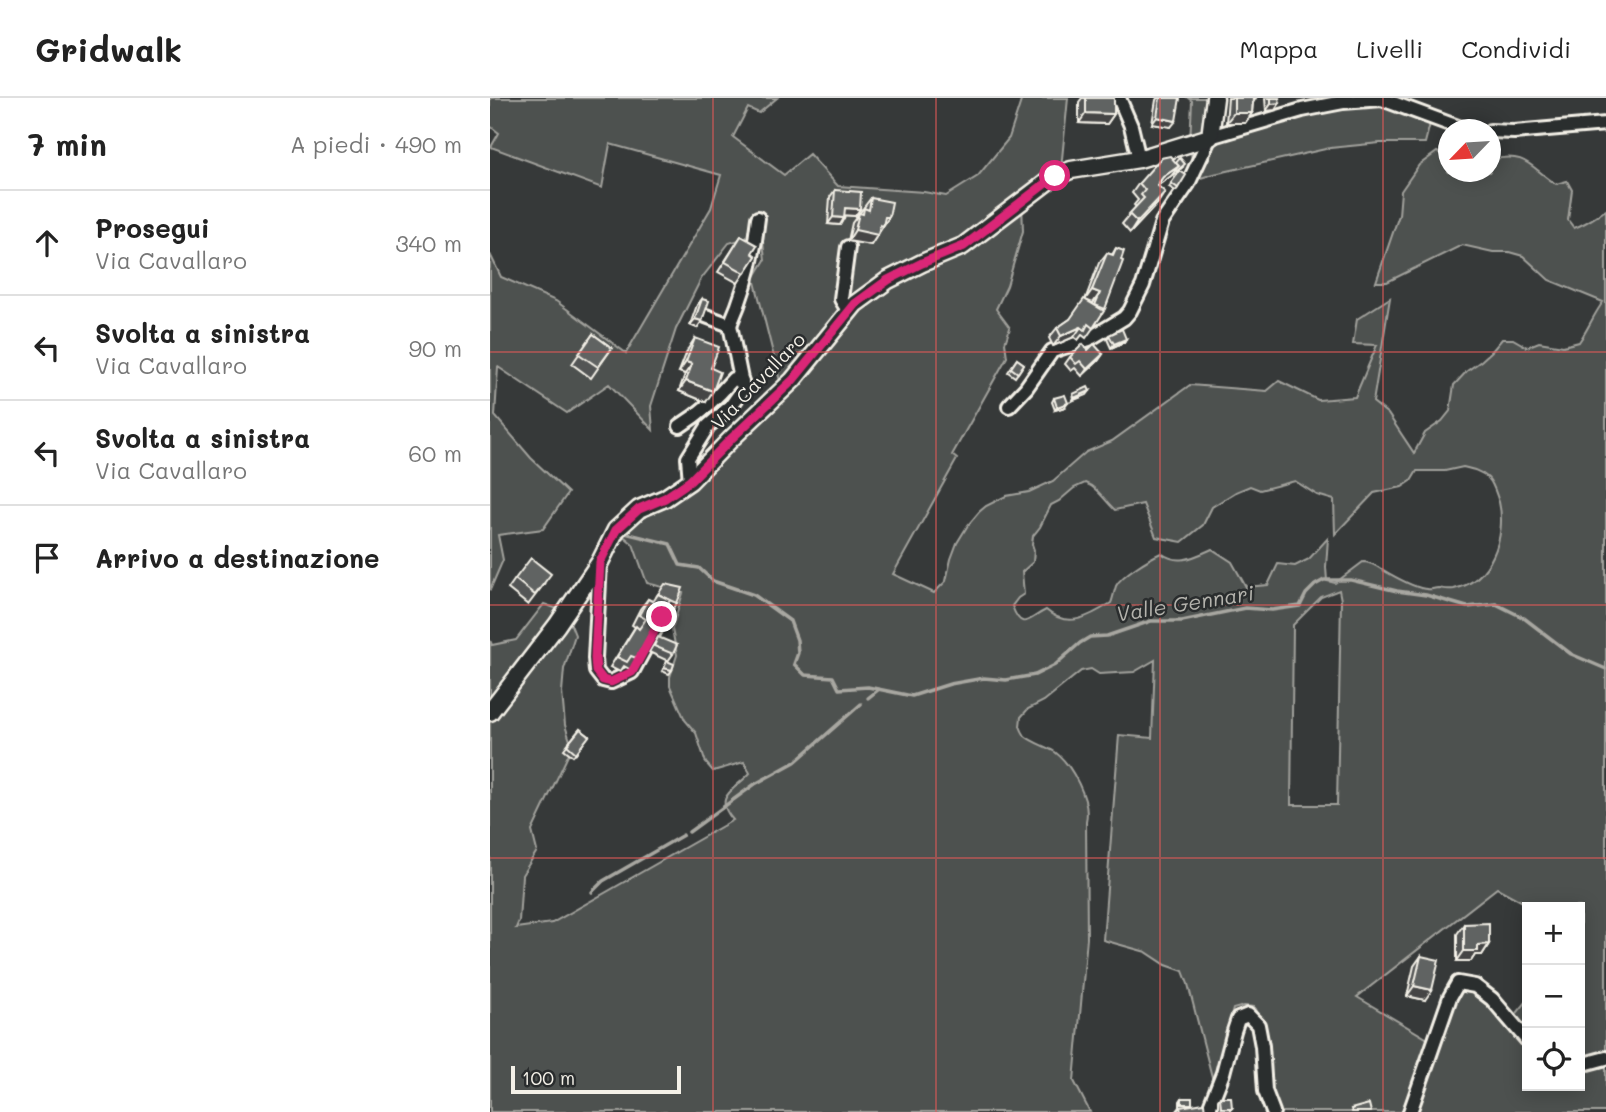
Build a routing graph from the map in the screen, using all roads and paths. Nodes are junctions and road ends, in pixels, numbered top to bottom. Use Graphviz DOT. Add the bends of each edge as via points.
graph roads {
  1 [pos="1119,98"];
  2 [pos="1215,98"];
  3 [pos="1438,120"];
  4 [pos="1606,124"];
  5 [pos="1501,131"];
  6 [pos="1210,137"];
  7 [pos="1139,159"];
  8 [pos="758,218"];
  9 [pos="848,247"];
  10 [pos="849,312"];
  11 [pos="706,316"];
  12 [pos="730,325"];
  13 [pos="742,381"];
  14 [pos="1009,406"];
  15 [pos="680,426"];
  16 [pos="690,481"];
  17 [pos="600,562"];
  18 [pos="662,617"];
  19 [pos="490,712"];
  20 [pos="1522,1034"];
  21 [pos="1606,1058"];
  22 [pos="1585,1064"];
  23 [pos="1210,1112"];
  24 [pos="1273,1112"];
  25 [pos="1410,1112"];
  1 -- 7 [label="street"];
  2 -- 6 [label="street"];
  3 -- 6 [label="street" via="1382,99 1303,110"];
  4 -- 5 [label="street"];
  6 -- 7 [label="street, Via Cavallaro"];
  6 -- 14 [label="street" via="1188,184 1162,222 1130,311 1089,339 1052,351"];
  7 -- 10 [label="street, Via Cavallaro" via="1055,176 964,246 888,280"];
  8 -- 12 [label="street" via="749,274"];
  9 -- 10 [label="street" via="841,299"];
  10 -- 16 [label="street, Via Cavallaro" via="793,380"];
  11 -- 12 [label="street"];
  12 -- 13 [label="street"];
  13 -- 15 [label="street" via="733,379 713,402"];
  13 -- 16 [label="street" via="743,389 708,426 688,458"];
  16 -- 17 [label="street, Via Cavallaro" via="639,509 616,530"];
  17 -- 18 [label="street, Via Cavallaro" via="595,658 596,671 603,680 611,682 632,672"];
  17 -- 19 [label="street, Via Cavallaro"];
  20 -- 25 [label="street" via="1492,999 1475,986 1458,983"];
  21 -- 22 [label="street"];
  23 -- 24 [label="street" via="1238,1019 1248,1015 1258,1025 1265,1091"];
}
